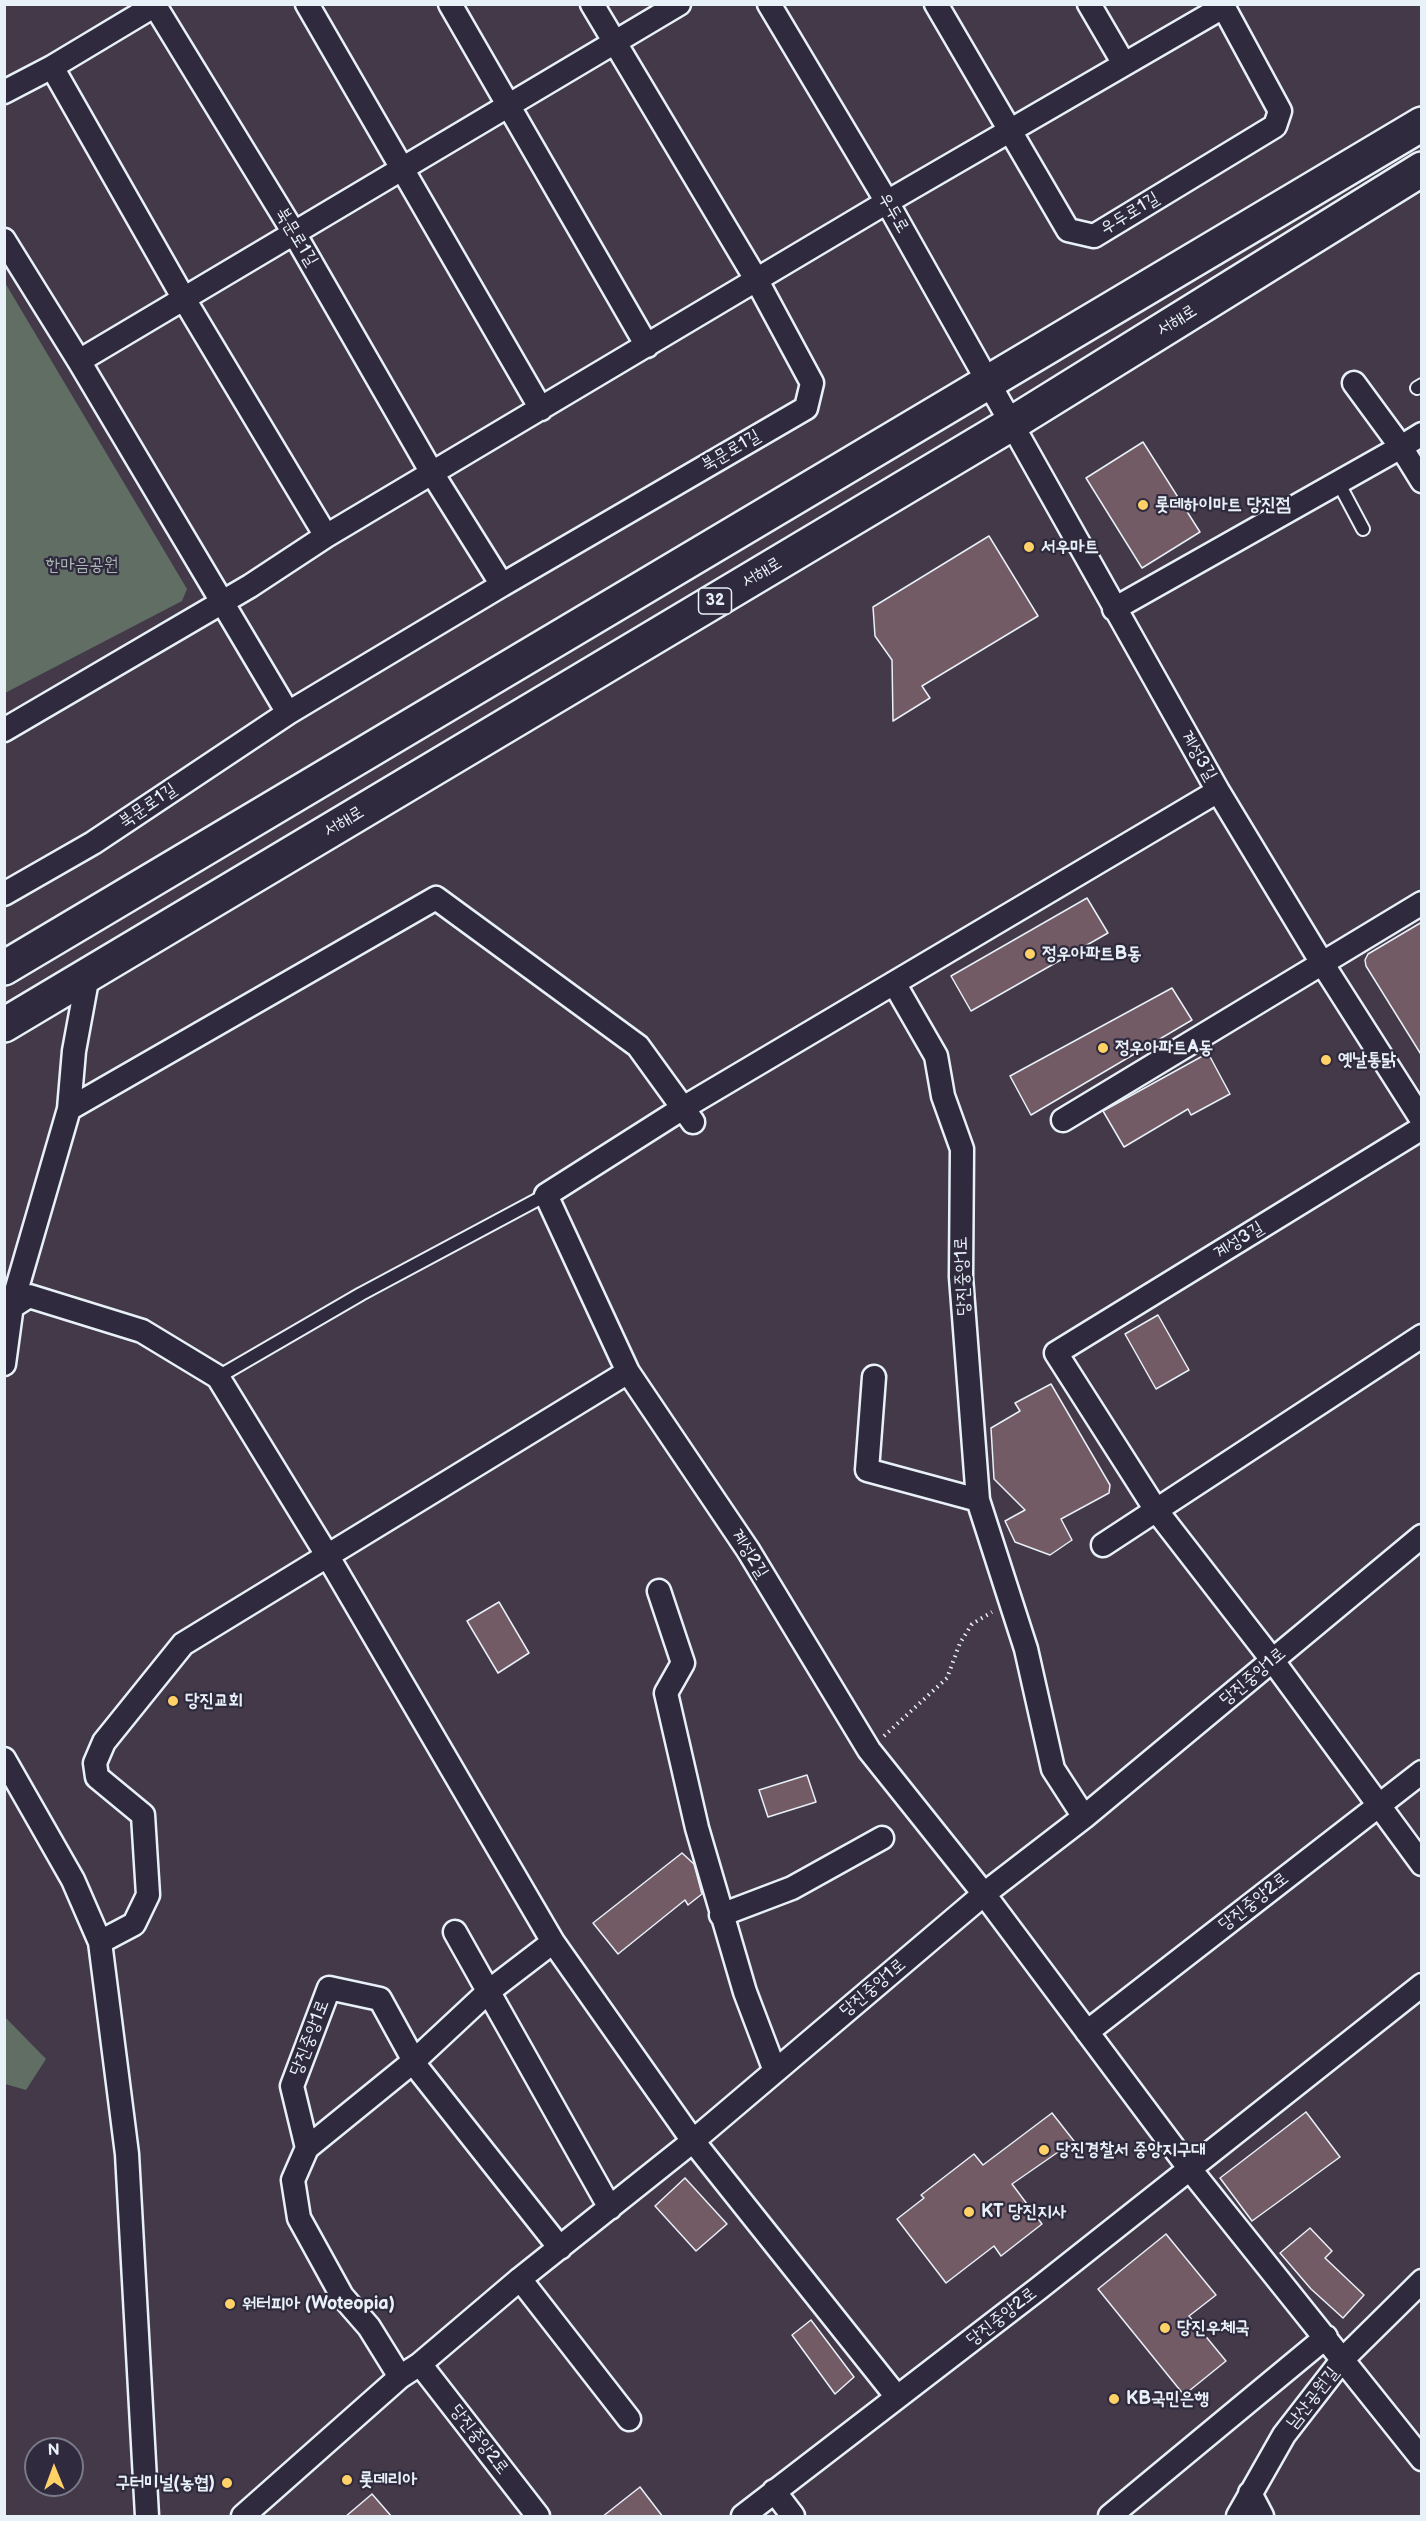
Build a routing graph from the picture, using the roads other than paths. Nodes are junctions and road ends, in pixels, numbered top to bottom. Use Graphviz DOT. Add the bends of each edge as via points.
graph roads {
  1 [pos="308,4"];
  2 [pos="450,4"];
  3 [pos="592,4"];
  4 [pos="679,4"];
  5 [pos="769,4"];
  6 [pos="936,4"];
  7 [pos="1089,4"];
  8 [pos="156,5"];
  9 [pos="1222,5"];
  10 [pos="615,43"];
  11 [pos="1124,64"];
  12 [pos="52,67"];
  13 [pos="4,92"];
  14 [pos="510,105"];
  15 [pos="1422,124"];
  16 [pos="1010,129"];
  17 [pos="404,168"];
  18 [pos="1422,169"];
  19 [pos="887,202"];
  20 [pos="294,233"];
  21 [pos="4,240"];
  22 [pos="757,280"];
  23 [pos="184,298"];
  24 [pos="647,346"];
  25 [pos="79,361"];
  26 [pos="1354,383"];
  27 [pos="988,384"];
  28 [pos="542,409"];
  29 [pos="1011,424"];
  30 [pos="1422,434"];
  31 [pos="1401,447"];
  32 [pos="432,473"];
  33 [pos="1422,481"];
  34 [pos="1338,482"];
  35 [pos="1363,529"];
  36 [pos="326,536"];
  37 [pos="502,585"];
  38 [pos="221,603"];
  39 [pos="1114,609"];
  40 [pos="288,713"];
  41 [pos="4,730"];
  42 [pos="1218,791"];
  43 [pos="4,894"];
  44 [pos="1422,903"];
  45 [pos="1322,963"];
  46 [pos="4,968"];
  47 [pos="88,975"];
  48 [pos="894,983"];
  49 [pos="4,1025"];
  50 [pos="69,1109"];
  51 [pos="688,1115"];
  52 [pos="1063,1120"];
  53 [pos="1422,1120"];
  54 [pos="1422,1128"];
  55 [pos="546,1195"];
  56 [pos="8,1308"];
  57 [pos="1422,1336"];
  58 [pos="4,1364"];
  59 [pos="628,1372"];
  60 [pos="218,1377"];
  61 [pos="874,1377"];
  62 [pos="978,1500"];
  63 [pos="1156,1510"];
  64 [pos="1422,1536"];
  65 [pos="1104,1545"];
  66 [pos="327,1555"];
  67 [pos="659,1591"];
  68 [pos="1273,1661"];
  69 [pos="4,1759"];
  70 [pos="1422,1772"];
  71 [pos="1378,1806"];
  72 [pos="1084,1817"];
  73 [pos="882,1838"];
  74 [pos="1422,1864"];
  75 [pos="984,1894"];
  76 [pos="721,1915"];
  77 [pos="455,1932"];
  78 [pos="100,1942"];
  79 [pos="554,1942"];
  80 [pos="1422,1985"];
  81 [pos="489,1991"];
  82 [pos="1087,2032"];
  83 [pos="414,2061"];
  84 [pos="775,2071"];
  85 [pos="693,2141"];
  86 [pos="307,2148"];
  87 [pos="1189,2168"];
  88 [pos="610,2208"];
  89 [pos="560,2248"];
  90 [pos="520,2279"];
  91 [pos="1422,2281"];
  92 [pos="1326,2337"];
  93 [pos="1343,2359"];
  94 [pos="420,2364"];
  95 [pos="400,2377"];
  96 [pos="897,2397"];
  97 [pos="629,2419"];
  98 [pos="1422,2459"];
  99 [pos="774,2491"];
  100 [pos="1251,2493"];
  101 [pos="147,2517"];
  102 [pos="243,2517"];
  103 [pos="538,2517"];
  104 [pos="742,2517"];
  105 [pos="793,2517"];
  106 [pos="1110,2517"];
  107 [pos="1238,2517"];
  108 [pos="1262,2517"];
  1 -- 17 [label="street"];
  2 -- 14 [label="street"];
  3 -- 10 [label="street, 북문로1길"];
  4 -- 10 [label="street"];
  5 -- 19 [label="street, 우두로"];
  6 -- 16 [label="street, 우두로1길"];
  7 -- 11 [label="street"];
  8 -- 12 [label="street"];
  8 -- 20 [label="street, 북문로1길"];
  9 -- 11 [label="street"];
  9 -- 16 [label="street, 우두로1길" via="1280,111 1275,126 1095,236 1068,230"];
  10 -- 14 [label="street"];
  10 -- 22 [label="street, 북문로1길"];
  11 -- 16 [label="street"];
  12 -- 13 [label="street"];
  12 -- 23 [label="street"];
  14 -- 17 [label="street"];
  14 -- 24 [label="street"];
  15 -- 27 [label="main road"];
  16 -- 19 [label="street"];
  17 -- 20 [label="street"];
  17 -- 28 [label="street"];
  18 -- 29 [label="main road, 서해로 / 32"];
  19 -- 22 [label="street"];
  19 -- 27 [label="street, 우두로"];
  20 -- 23 [label="street"];
  20 -- 32 [label="street, 북문로1길"];
  21 -- 25 [label="street"];
  22 -- 24 [label="street"];
  22 -- 37 [label="street, 북문로1길" via="812,383 806,408"];
  23 -- 25 [label="street"];
  23 -- 36 [label="street"];
  24 -- 28 [label="street"];
  25 -- 38 [label="street"];
  26 -- 31 [label="street"];
  27 -- 29 [label="street, 우두로"];
  27 -- 46 [label="main road"];
  28 -- 32 [label="street"];
  29 -- 39 [label="street, 계성3길"];
  29 -- 47 [label="main road, 서해로 / 32"];
  30 -- 31 [label="street"];
  31 -- 33 [label="street"];
  31 -- 34 [label="street"];
  32 -- 36 [label="street"];
  32 -- 37 [label="street, 북문로1길"];
  34 -- 35 [label="lane"];
  34 -- 39 [label="street"];
  36 -- 38 [label="street"];
  37 -- 40 [label="street, 북문로1길"];
  38 -- 40 [label="street"];
  38 -- 41 [label="street"];
  39 -- 42 [label="street, 계성3길"];
  40 -- 43 [label="street, 북문로1길" via="93,843"];
  42 -- 45 [label="street, 계성3길"];
  42 -- 48 [label="street"];
  44 -- 45 [label="street"];
  45 -- 52 [label="street"];
  45 -- 53 [label="street, 계성3길"];
  47 -- 49 [label="main road, 서해로 / 32"];
  47 -- 50 [label="street" via="74,1052"];
  48 -- 51 [label="street"];
  48 -- 62 [label="street, 당진중앙1로" via="936,1056 943,1096 962,1149 961,1276"];
  50 -- 51 [label="street" via="436,898 638,1046"];
  50 -- 56 [label="street"];
  51 -- 55 [label="street"];
  54 -- 63 [label="street, 계성3길" via="1056,1353"];
  55 -- 59 [label="street, 계성2길"];
  55 -- 60 [label="lane" via="361,1294"];
  56 -- 58 [label="street"];
  56 -- 60 [label="street" via="29,1296 142,1331"];
  57 -- 63 [label="street"];
  59 -- 66 [label="street"];
  59 -- 75 [label="street, 계성2길" via="747,1550 869,1750"];
  60 -- 66 [label="street"];
  61 -- 62 [label="street" via="867,1470"];
  62 -- 72 [label="street, 당진중앙1로" via="1026,1649 1053,1769"];
  63 -- 65 [label="street"];
  63 -- 68 [label="street"];
  64 -- 68 [label="street, 당진중앙1로"];
  66 -- 78 [label="street" via="183,1644 104,1742 95,1763 97,1777 143,1815 148,1895 134,1924"];
  66 -- 79 [label="street"];
  67 -- 76 [label="street" via="683,1663 666,1693"];
  68 -- 71 [label="street"];
  68 -- 72 [label="street, 당진중앙1로"];
  69 -- 78 [label="street" via="73,1880"];
  70 -- 71 [label="street, 당진중앙2로"];
  71 -- 74 [label="street"];
  71 -- 82 [label="street, 당진중앙2로"];
  72 -- 75 [label="street, 당진중앙1로"];
  73 -- 76 [label="street" via="792,1888"];
  75 -- 82 [label="street"];
  75 -- 84 [label="street, 당진중앙1로"];
  76 -- 84 [label="street"];
  77 -- 81 [label="street"];
  78 -- 101 [label="street" via="128,2154"];
  79 -- 81 [label="street"];
  79 -- 85 [label="street"];
  80 -- 87 [label="street, 당진중앙2로"];
  81 -- 83 [label="street"];
  81 -- 88 [label="street"];
  82 -- 87 [label="street"];
  83 -- 86 [label="street"];
  83 -- 86 [label="street, 당진중앙1로" via="380,1999 329,1988 292,2086"];
  83 -- 89 [label="street, 당진중앙1로"];
  84 -- 85 [label="street, 당진중앙1로"];
  85 -- 88 [label="street, 당진중앙1로"];
  85 -- 96 [label="street"];
  86 -- 95 [label="street" via="293,2180 299,2218 342,2296 369,2327"];
  87 -- 92 [label="street"];
  87 -- 96 [label="street, 당진중앙2로"];
  88 -- 89 [label="street, 당진중앙1로"];
  89 -- 90 [label="street, 당진중앙1로"];
  90 -- 94 [label="street, 당진중앙1로"];
  90 -- 97 [label="street"];
  91 -- 93 [label="street"];
  92 -- 93 [label="street"];
  92 -- 106 [label="street"];
  93 -- 98 [label="street, 남산공원길"];
  93 -- 100 [label="street, 남산공원길" via="1284,2435"];
  94 -- 95 [label="street, 당진중앙1로"];
  94 -- 103 [label="street, 당진중앙2로"];
  95 -- 102 [label="street, 당진중앙1로"];
  96 -- 99 [label="street, 당진중앙2로"];
  99 -- 104 [label="street, 당진중앙2로"];
  99 -- 105 [label="street"];
  100 -- 107 [label="street, 남산공원길"];
  100 -- 108 [label="street"];
}
